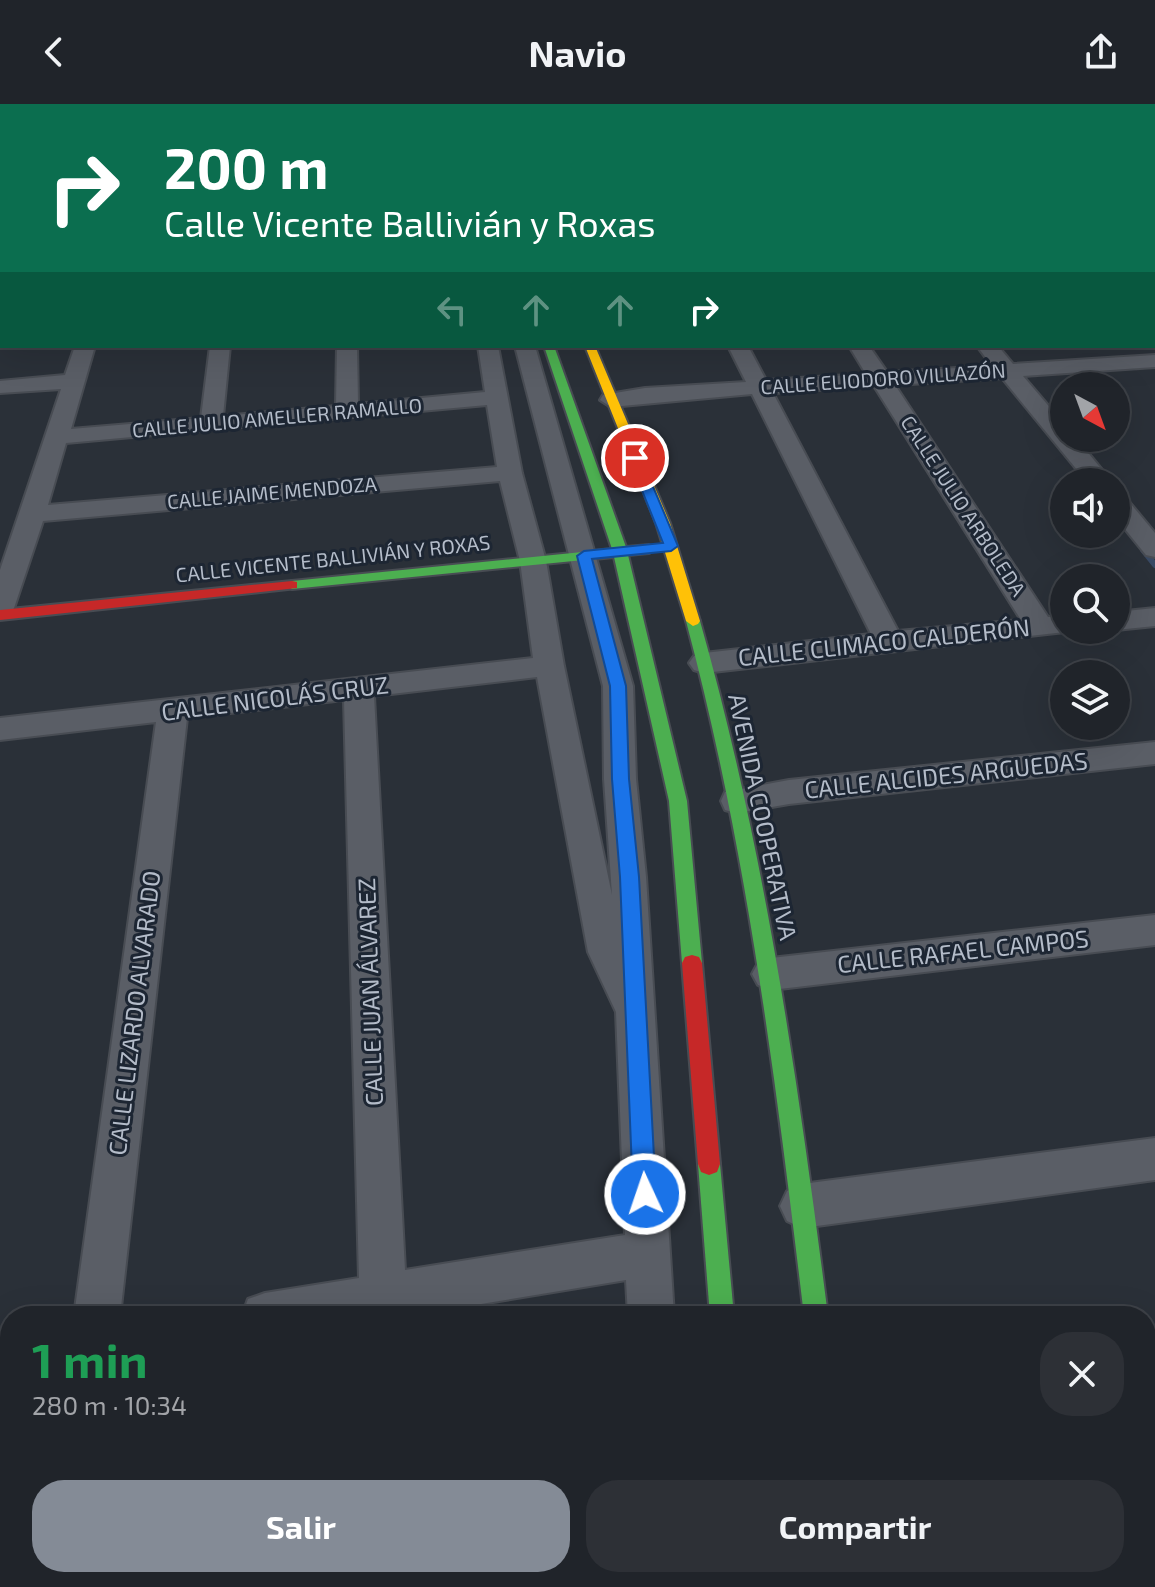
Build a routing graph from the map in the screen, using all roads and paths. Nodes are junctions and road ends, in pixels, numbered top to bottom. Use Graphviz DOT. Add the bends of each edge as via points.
graph roads {
  1 [pos="84,348"];
  2 [pos="220,348"];
  3 [pos="347,348"];
  4 [pos="488,348"];
  5 [pos="526,348"];
  6 [pos="550,348"];
  7 [pos="591,348"];
  8 [pos="739,348"];
  9 [pos="860,348"];
  10 [pos="989,348"];
  11 [pos="1118,348"];
  12 [pos="1155,361"];
  13 [pos="1132,362"];
  14 [pos="1008,370"];
  15 [pos="881,380"];
  16 [pos="75,381"];
  17 [pos="1155,385"];
  18 [pos="0,387"];
  19 [pos="759,387"];
  20 [pos="496,398"];
  21 [pos="611,400"];
  22 [pos="347,412"];
  23 [pos="211,424"];
  24 [pos="58,437"];
  25 [pos="1088,468"];
  26 [pos="510,473"];
  27 [pos="1134,513"];
  28 [pos="33,514"];
  29 [pos="671,546"];
  30 [pos="1155,549"];
  31 [pos="620,551"];
  32 [pos="584,556"];
  33 [pos="533,561"];
  34 [pos="0,608"];
  35 [pos="0,615"];
  36 [pos="1155,617"];
  37 [pos="1130,620"];
  38 [pos="1050,623"];
  39 [pos="1050,626"];
  40 [pos="889,641"];
  41 [pos="704,663"];
  42 [pos="549,666"];
  43 [pos="359,689"];
  44 [pos="173,710"];
  45 [pos="0,729"];
  46 [pos="1155,753"];
  47 [pos="737,801"];
  48 [pos="1155,930"];
  49 [pos="771,974"];
  50 [pos="636,1011"];
  51 [pos="1155,1159"];
  52 [pos="802,1206"];
  53 [pos="648,1254"];
  54 [pos="383,1295"];
  55 [pos="98,1306"];
  56 [pos="321,1306"];
  57 [pos="651,1306"];
  58 [pos="721,1306"];
  59 [pos="815,1306"];
  1 -- 16 [label="street"];
  2 -- 23 [label="street"];
  3 -- 22 [label="street"];
  4 -- 20 [label="street"];
  5 -- 32 [label="street"];
  6 -- 31 [label="street"];
  7 -- 21 [label="street, AVENIDA COOPERATIVA"];
  8 -- 19 [label="street"];
  9 -- 15 [label="street, CALLE JULIO ARBOLEDA"];
  10 -- 14 [label="street"];
  11 -- 13 [label="street"];
  12 -- 13 [label="street, CALLE ELIODORO VILLAZÓN"];
  13 -- 14 [label="street, CALLE ELIODORO VILLAZÓN"];
  13 -- 17 [label="street"];
  14 -- 15 [label="street, CALLE ELIODORO VILLAZÓN"];
  14 -- 25 [label="street"];
  15 -- 19 [label="street, CALLE ELIODORO VILLAZÓN"];
  15 -- 38 [label="street, CALLE JULIO ARBOLEDA"];
  16 -- 18 [label="street"];
  16 -- 24 [label="street"];
  19 -- 21 [label="street, CALLE ELIODORO VILLAZÓN"];
  19 -- 40 [label="street"];
  20 -- 22 [label="street, CALLE JULIO AMELLER RAMALLO"];
  20 -- 26 [label="street"];
  21 -- 29 [label="street, AVENIDA COOPERATIVA"];
  22 -- 23 [label="street, CALLE JULIO AMELLER RAMALLO"];
  23 -- 24 [label="street, CALLE JULIO AMELLER RAMALLO"];
  24 -- 28 [label="street"];
  26 -- 28 [label="street, CALLE JAIME MENDOZA"];
  26 -- 33 [label="street"];
  27 -- 30 [label="street"];
  28 -- 34 [label="street"];
  29 -- 31 [label="street, CALLE VICENTE BALLIVIÁN Y ROXAS"];
  29 -- 41 [label="street, AVENIDA COOPERATIVA"];
  31 -- 32 [label="street, CALLE VICENTE BALLIVIÁN Y ROXAS"];
  31 -- 58 [label="street" via="678,801"];
  32 -- 33 [label="street, CALLE VICENTE BALLIVIÁN Y ROXAS"];
  32 -- 50 [label="street" via="618,686"];
  33 -- 35 [label="street, CALLE VICENTE BALLIVIÁN Y ROXAS"];
  33 -- 42 [label="street"];
  36 -- 37 [label="street"];
  39 -- 40 [label="street, CALLE CLIMACO CALDERÓN"];
  40 -- 41 [label="street, CALLE CLIMACO CALDERÓN"];
  41 -- 47 [label="street, AVENIDA COOPERATIVA"];
  42 -- 43 [label="street, CALLE NICOLÁS CRUZ"];
  42 -- 50 [label="street" via="606,952"];
  43 -- 44 [label="street, CALLE NICOLÁS CRUZ"];
  43 -- 54 [label="street, CALLE JUAN ÁLVAREZ"];
  44 -- 45 [label="street, CALLE NICOLÁS CRUZ"];
  44 -- 55 [label="street, CALLE LIZARDO ALVARADO"];
  46 -- 47 [label="street, CALLE ALCIDES ARGUEDAS"];
  47 -- 49 [label="street, AVENIDA COOPERATIVA"];
  48 -- 49 [label="street, CALLE RAFAEL CAMPOS"];
  49 -- 52 [label="street, AVENIDA COOPERATIVA"];
  50 -- 53 [label="street"];
  51 -- 52 [label="street"];
  52 -- 59 [label="street, AVENIDA COOPERATIVA"];
  53 -- 54 [label="street"];
  53 -- 57 [label="street"];
  54 -- 56 [label="street"];
}
